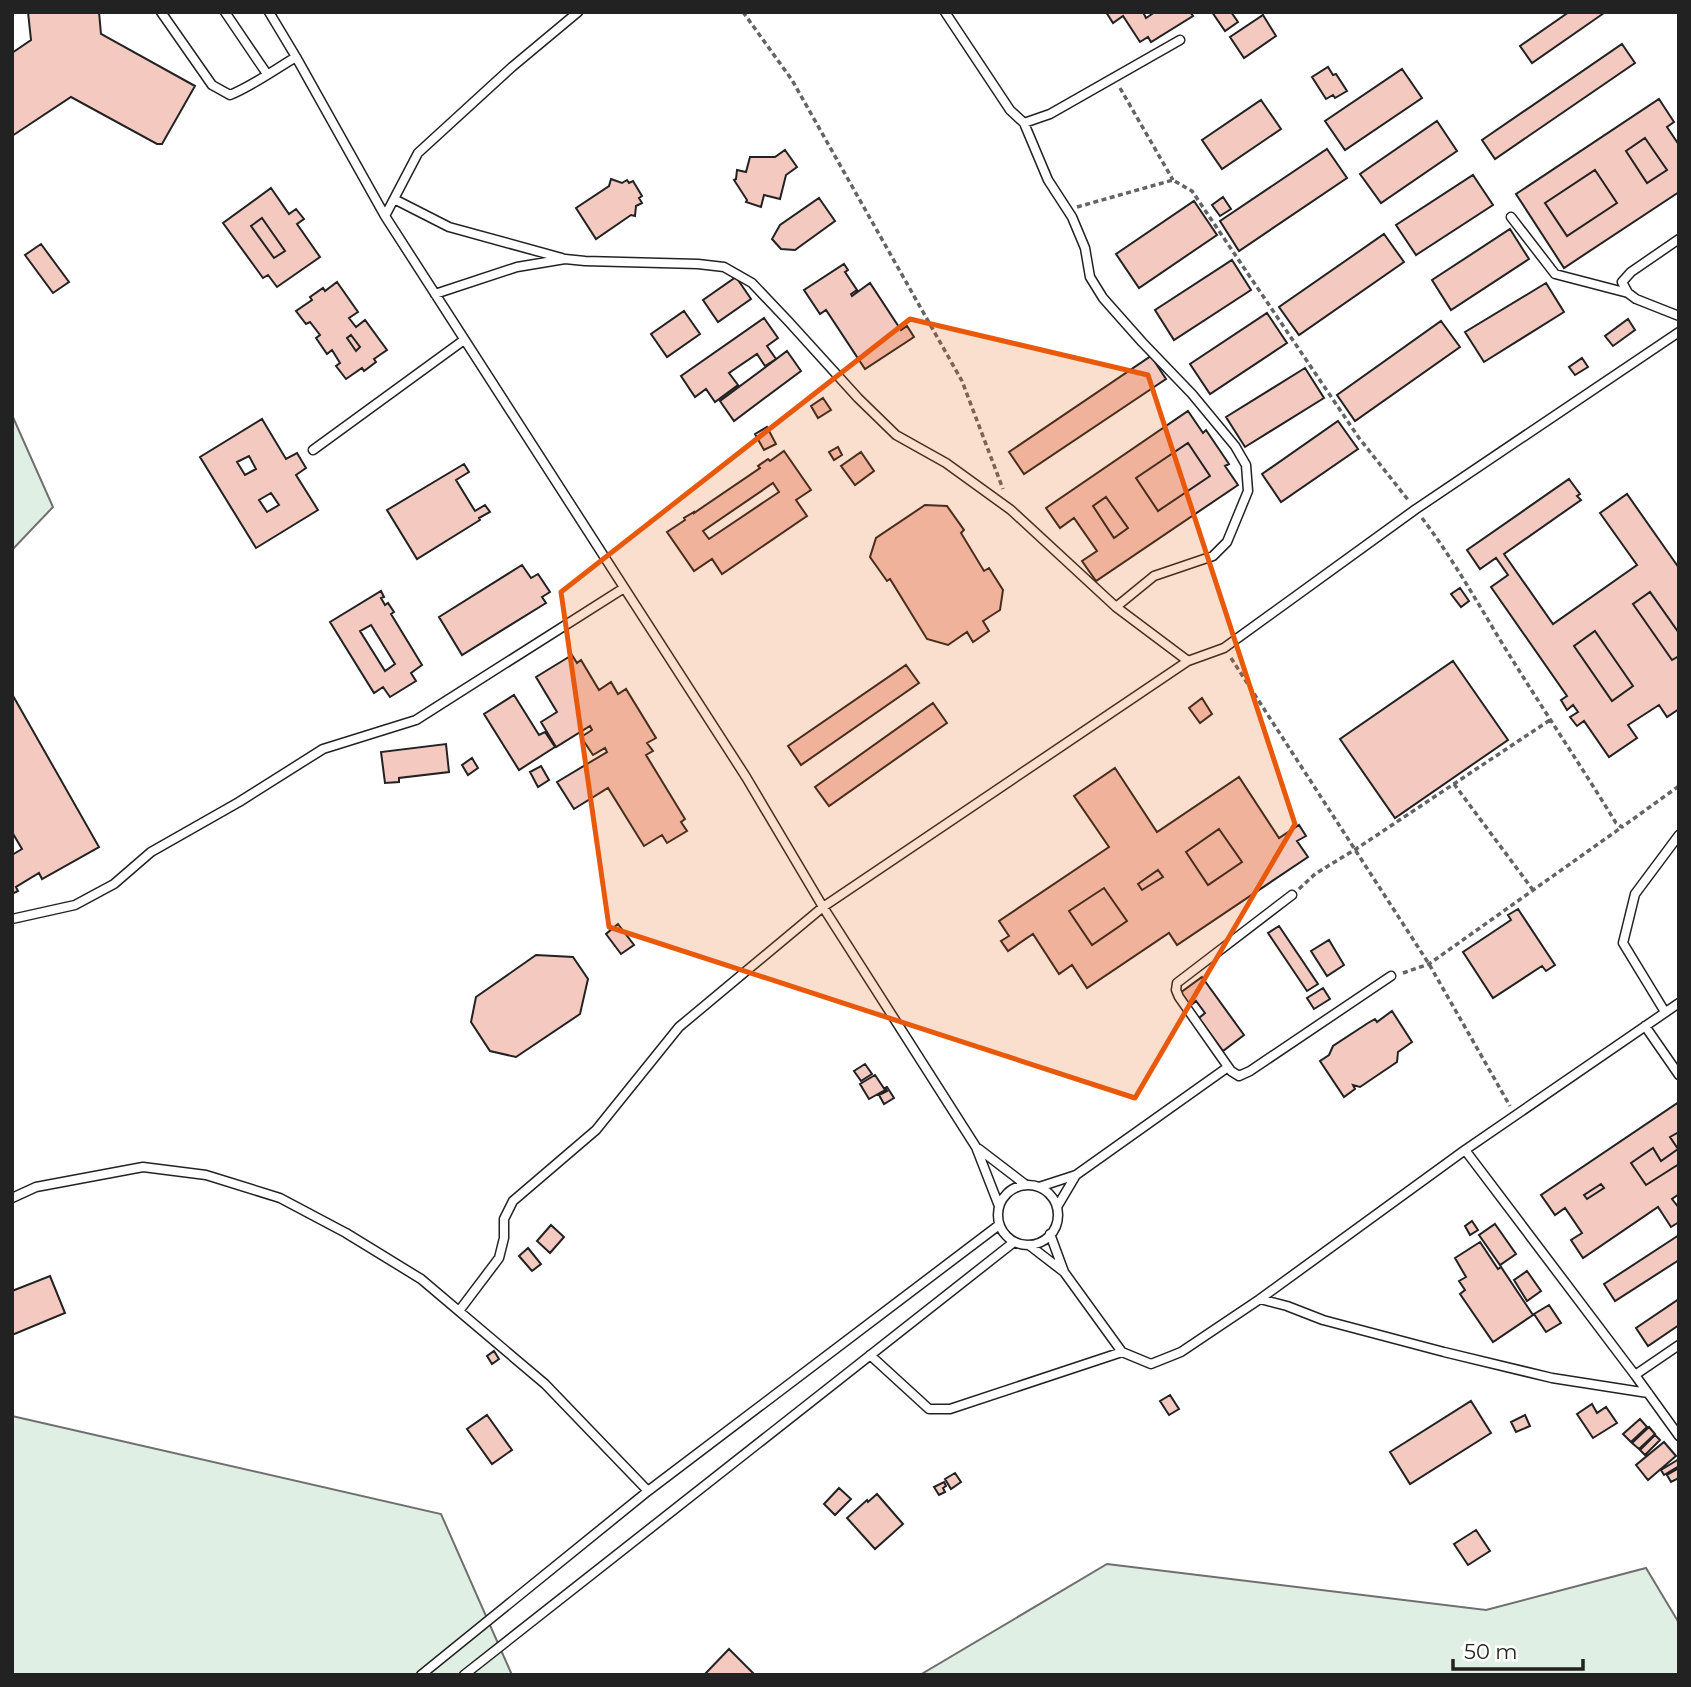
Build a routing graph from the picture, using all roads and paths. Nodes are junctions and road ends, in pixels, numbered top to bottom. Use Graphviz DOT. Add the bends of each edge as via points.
graph roads {
  1 [pos="161,12"];
  2 [pos="225,12"];
  3 [pos="269,12"];
  4 [pos="578,12"];
  5 [pos="743,12"];
  6 [pos="945,12"];
  7 [pos="1180,40"];
  8 [pos="296,57"];
  9 [pos="267,74"];
  10 [pos="1114,78"];
  11 [pos="1024,122"];
  12 [pos="1173,180"];
  13 [pos="394,199"];
  14 [pos="1068,210"];
  15 [pos="385,216"];
  16 [pos="1511,217"];
  17 [pos="1679,239"];
  18 [pos="565,258"];
  19 [pos="1628,293"];
  20 [pos="435,294"];
  21 [pos="1679,316"];
  22 [pos="1679,332"];
  23 [pos="464,340"];
  24 [pos="313,450"];
  25 [pos="1416,509"];
  26 [pos="1011,510"];
  27 [pos="624,587"];
  28 [pos="1116,607"];
  29 [pos="1224,648"];
  30 [pos="1188,662"];
  31 [pos="1550,720"];
  32 [pos="1454,784"];
  33 [pos="1679,786"];
  34 [pos="1622,827"];
  35 [pos="1679,835"];
  36 [pos="1356,849"];
  37 [pos="1533,890"];
  38 [pos="1292,895"];
  39 [pos="823,907"];
  40 [pos="12,919"];
  41 [pos="1429,964"];
  42 [pos="1391,976"];
  43 [pos="1679,1003"];
  44 [pos="1665,1013"];
  45 [pos="1646,1026"];
  46 [pos="1228,1067"];
  47 [pos="1679,1074"];
  48 [pos="1515,1116"];
  49 [pos="976,1147"];
  50 [pos="1465,1150"];
  51 [pos="1076,1175"];
  52 [pos="1026,1185"];
  53 [pos="1039,1187"];
  54 [pos="12,1198"];
  55 [pos="999,1206"];
  56 [pos="1057,1207"];
  57 [pos="999,1225"];
  58 [pos="1050,1234"];
  59 [pos="1014,1242"];
  60 [pos="1028,1245"];
  61 [pos="1064,1272"];
  62 [pos="1260,1299"];
  63 [pos="459,1311"];
  64 [pos="1679,1345"];
  65 [pos="1122,1352"];
  66 [pos="870,1355"];
  67 [pos="1635,1375"];
  68 [pos="1648,1393"];
  69 [pos="1679,1436"];
  70 [pos="648,1491"];
  71 [pos="421,1675"];
  72 [pos="464,1675"];
  1 -- 9 [label="lane" via="212,85 230,95"];
  2 -- 9 [label="lane"];
  3 -- 8 [label="lane"];
  4 -- 13 [label="lane" via="418,153"];
  5 -- 26 [label="path" via="792,80 962,381"];
  6 -- 11 [label="lane" via="1010,110"];
  7 -- 10 [label="lane"];
  8 -- 9 [label="lane"];
  8 -- 15 [label="lane"];
  10 -- 11 [label="lane" via="1050,114"];
  10 -- 12 [label="path"];
  11 -- 14 [label="lane" via="1048,180"];
  12 -- 14 [label="path"];
  12 -- 25 [label="path" via="1192,191 1359,438"];
  13 -- 15 [label="lane"];
  13 -- 18 [label="lane" via="449,227"];
  14 -- 28 [label="lane" via="1086,248 1090,277 1103,298 1192,394 1246,465 1248,491 1227,542 1213,556 1154,576"];
  15 -- 20 [label="lane"];
  16 -- 19 [label="lane" via="1555,274"];
  17 -- 19 [label="lane" via="1631,272 1622,282"];
  18 -- 20 [label="lane" via="517,267"];
  18 -- 26 [label="lane" via="724,267 752,283 896,435 946,463"];
  19 -- 21 [label="lane"];
  20 -- 23 [label="lane"];
  22 -- 25 [label="lane"];
  23 -- 24 [label="lane"];
  23 -- 27 [label="lane"];
  25 -- 29 [label="lane"];
  25 -- 31 [label="path" via="1445,548"];
  26 -- 28 [label="lane"];
  27 -- 39 [label="lane"];
  27 -- 40 [label="lane" via="416,720 324,750 151,852 114,884 75,905"];
  28 -- 30 [label="lane"];
  29 -- 30 [label="lane"];
  29 -- 36 [label="path"];
  30 -- 39 [label="lane"];
  31 -- 32 [label="path"];
  31 -- 34 [label="path"];
  32 -- 36 [label="path"];
  32 -- 37 [label="path"];
  33 -- 34 [label="path"];
  34 -- 37 [label="path"];
  35 -- 44 [label="lane" via="1634,894 1623,943"];
  36 -- 38 [label="path" via="1315,874"];
  36 -- 41 [label="path"];
  37 -- 41 [label="path"];
  38 -- 46 [label="lane" via="1177,983 1179,997"];
  39 -- 49 [label="lane"];
  39 -- 63 [label="lane" via="679,1027 596,1130 513,1201 504,1219 499,1258"];
  41 -- 42 [label="path"];
  41 -- 48 [label="path"];
  42 -- 46 [label="lane" via="1250,1071 1239,1076"];
  43 -- 44 [label="lane"];
  44 -- 45 [label="lane"];
  45 -- 47 [label="lane"];
  45 -- 48 [label="lane"];
  46 -- 51 [label="lane"];
  48 -- 50 [label="lane"];
  49 -- 52 [label="lane"];
  49 -- 55 [label="lane"];
  50 -- 62 [label="lane"];
  50 -- 67 [label="lane"];
  51 -- 53 [label="lane"];
  51 -- 56 [label="lane"];
  52 -- 53 [label="lane"];
  52 -- 55 [label="lane" via="1009,1192"];
  53 -- 56 [label="lane"];
  54 -- 63 [label="lane" via="36,1187 143,1167 206,1175 280,1198 324,1221 421,1279"];
  55 -- 57 [label="lane"];
  56 -- 58 [label="lane"];
  57 -- 59 [label="lane"];
  57 -- 70 [label="lane"];
  58 -- 60 [label="lane"];
  58 -- 61 [label="lane"];
  59 -- 60 [label="lane"];
  59 -- 66 [label="lane"];
  60 -- 61 [label="lane"];
  61 -- 65 [label="lane"];
  62 -- 65 [label="lane" via="1181,1352 1151,1364"];
  62 -- 68 [label="lane" via="1485,1362"];
  63 -- 70 [label="lane" via="545,1384"];
  64 -- 67 [label="lane"];
  65 -- 66 [label="lane" via="950,1409 929,1409"];
  66 -- 72 [label="lane"];
  67 -- 68 [label="lane"];
  68 -- 69 [label="lane"];
  70 -- 71 [label="lane"];
}
